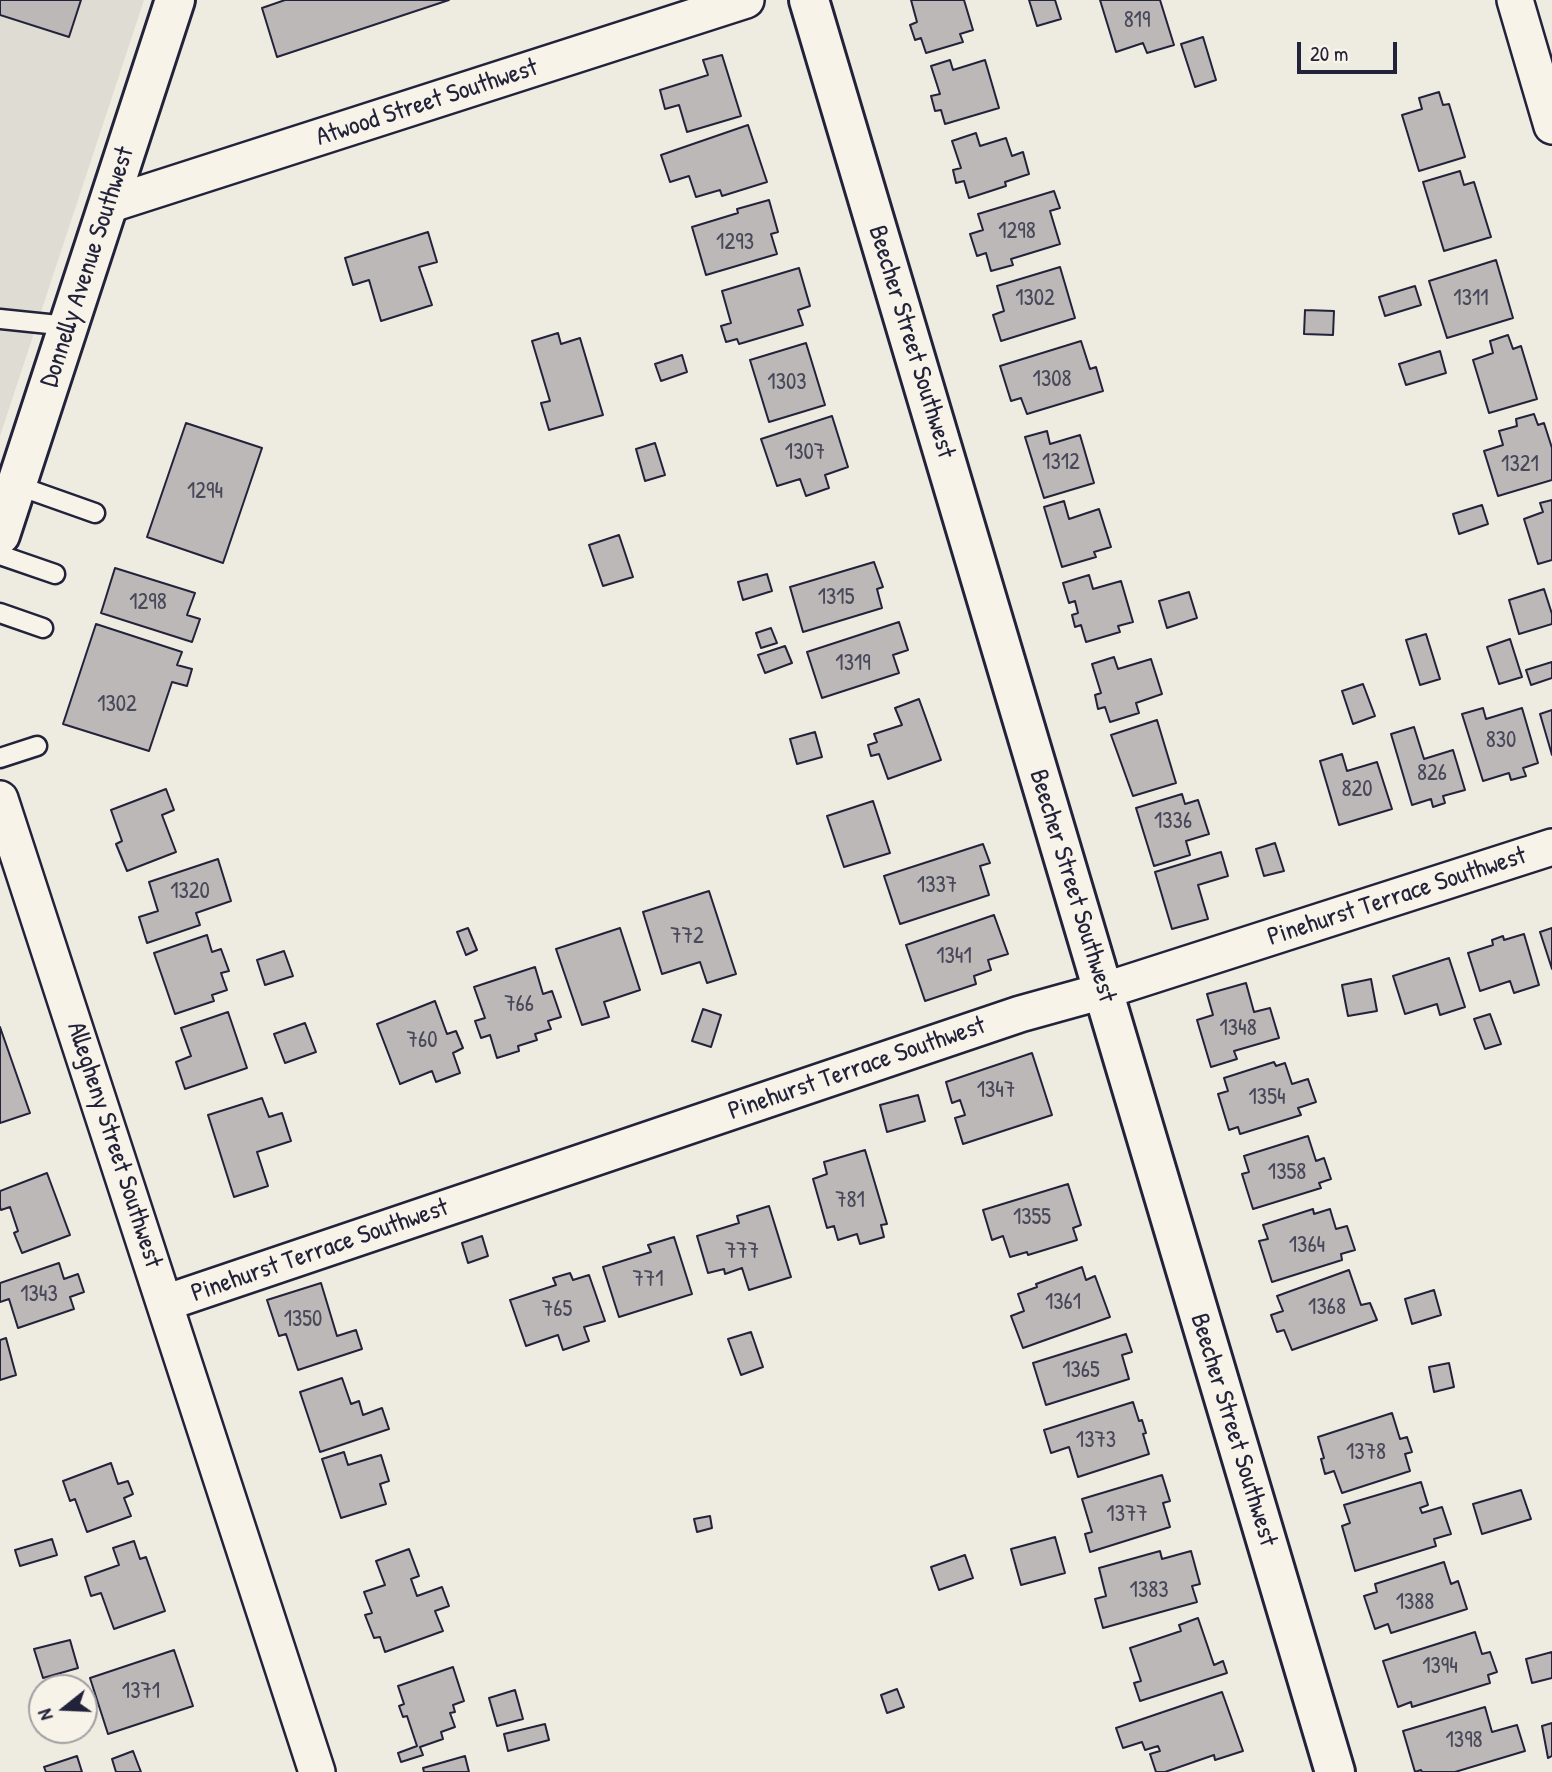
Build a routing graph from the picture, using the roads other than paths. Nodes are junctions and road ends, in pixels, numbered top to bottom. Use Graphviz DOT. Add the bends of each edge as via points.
graph roads {
  1 [pos="175,0"];
  2 [pos="746,0"];
  3 [pos="809,0"];
  4 [pos="1515,0"];
  5 [pos="1552,126"];
  6 [pos="108,205"];
  7 [pos="0,319"];
  8 [pos="68,326"];
  9 [pos="12,477"];
  10 [pos="94,513"];
  11 [pos="0,535"];
  12 [pos="0,555"];
  13 [pos="55,574"];
  14 [pos="0,613"];
  15 [pos="43,628"];
  16 [pos="37,746"];
  17 [pos="0,758"];
  18 [pos="0,799"];
  19 [pos="1552,847"];
  20 [pos="1103,991"];
  21 [pos="165,1303"];
  22 [pos="317,1772"];
  23 [pos="1335,1772"];
  1 -- 6 [label="street, Donnelly Avenue Southwest"];
  2 -- 6 [label="street, Atwood Street Southwest"];
  3 -- 20 [label="street, Beecher Street Southwest"];
  4 -- 5 [label="street"];
  6 -- 8 [label="street, Donnelly Avenue Southwest"];
  7 -- 8 [label="lane"];
  8 -- 9 [label="street, Donnelly Avenue Southwest"];
  9 -- 10 [label="lane"];
  9 -- 11 [label="street, Donnelly Avenue Southwest"];
  12 -- 13 [label="lane"];
  14 -- 15 [label="lane"];
  16 -- 17 [label="lane"];
  18 -- 21 [label="street, Allegheny Street Southwest"];
  19 -- 20 [label="street, Pinehurst Terrace Southwest"];
  20 -- 21 [label="street, Pinehurst Terrace Southwest" via="1020,1014"];
  20 -- 23 [label="street, Beecher Street Southwest"];
  21 -- 22 [label="street, Allegheny Street Southwest"];
}
